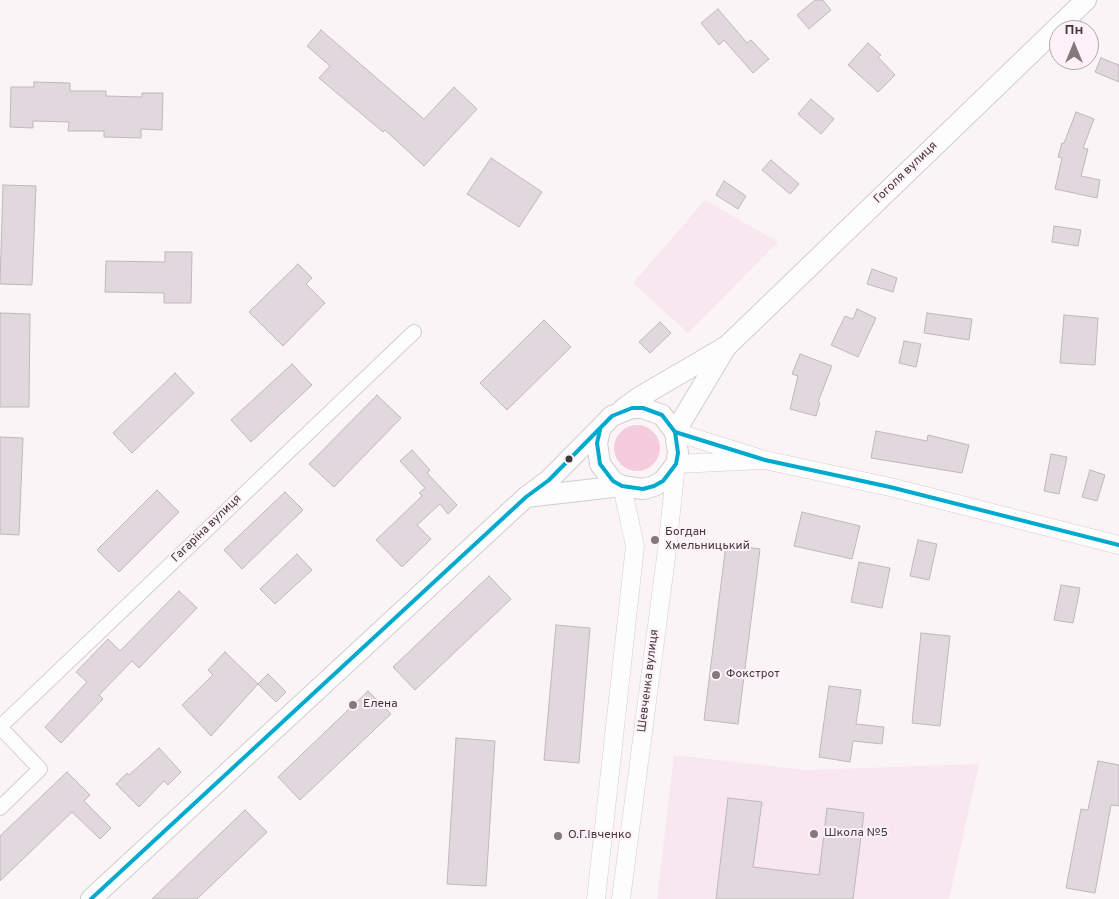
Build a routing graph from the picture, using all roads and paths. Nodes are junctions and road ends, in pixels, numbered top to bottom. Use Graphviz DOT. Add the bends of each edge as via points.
graph roads {
  1 [pos="1086,0"];
  2 [pos="414,332"];
  3 [pos="727,346"];
  4 [pos="622,411"];
  5 [pos="600,430"];
  6 [pos="676,432"];
  7 [pos="765,460"];
  8 [pos="676,464"];
  9 [pos="622,486"];
  10 [pos="526,497"];
  11 [pos="1119,545"];
  12 [pos="0,727"];
  13 [pos="0,808"];
  14 [pos="91,899"];
  15 [pos="596,899"];
  16 [pos="621,899"];
  1 -- 3 [label="main road, Гоголя вулиця"];
  2 -- 12 [label="street, Гагаріна вулиця"];
  3 -- 4 [label="main road, Гоголя вулиця" via="638,398"];
  3 -- 6 [label="main road, Гоголя вулиця"];
  4 -- 5 [label="main road, Гоголя вулиця" via="612,416"];
  4 -- 6 [label="main road" via="632,408 653,410"];
  5 -- 9 [label="main road" via="597,443 600,464 613,481"];
  5 -- 10 [label="main road, Гоголя вулиця" via="549,480"];
  6 -- 7 [label="street"];
  6 -- 8 [label="main road"];
  7 -- 8 [label="street"];
  7 -- 11 [label="street" via="890,487"];
  8 -- 9 [label="main road" via="667,477 654,486 643,489"];
  8 -- 16 [label="street, Шевченка вулиця"];
  9 -- 10 [label="main road"];
  9 -- 15 [label="street" via="635,546"];
  10 -- 14 [label="main road, Гоголя вулиця"];
  12 -- 13 [label="street, Гагаріна вулиця" via="40,769"];
}
